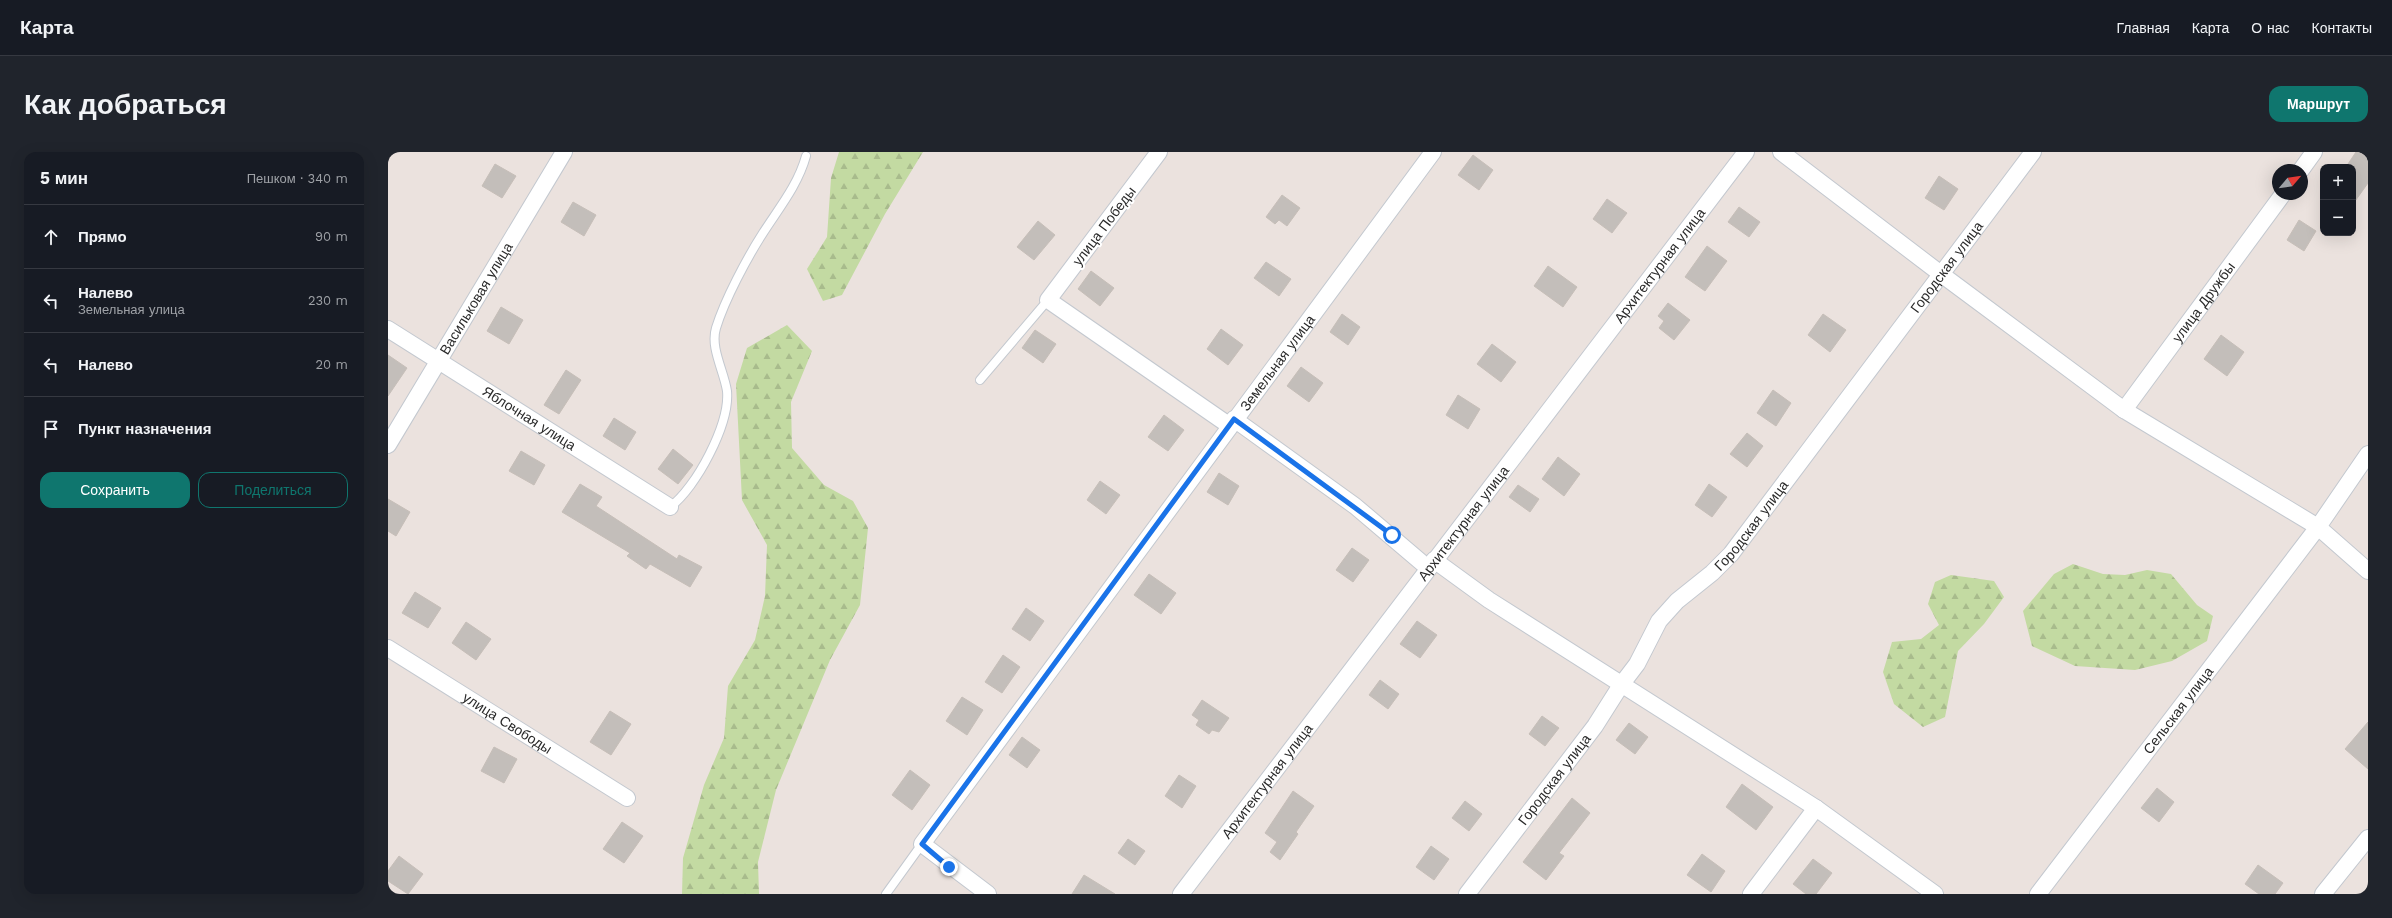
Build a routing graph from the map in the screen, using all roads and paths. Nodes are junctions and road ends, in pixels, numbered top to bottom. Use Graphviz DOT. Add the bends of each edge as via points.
graph roads {
  1 [pos="564,152"];
  2 [pos="1159,152"];
  3 [pos="1433,152"];
  4 [pos="1746,152"];
  5 [pos="1781,152"];
  6 [pos="2033,152"];
  7 [pos="2314,152"];
  8 [pos="806,156"];
  9 [pos="2305,164"];
  10 [pos="2279,200"];
  11 [pos="1940,274"];
  12 [pos="1048,300"];
  13 [pos="388,329"];
  14 [pos="439,361"];
  15 [pos="980,380"];
  16 [pos="2124,410"];
  17 [pos="1232,422"];
  18 [pos="388,445"];
  19 [pos="2368,454"];
  20 [pos="670,507"];
  21 [pos="2318,527"];
  22 [pos="1431,564"];
  23 [pos="2368,570"];
  24 [pos="388,648"];
  25 [pos="1621,685"];
  26 [pos="627,798"];
  27 [pos="1816,808"];
  28 [pos="2368,838"];
  29 [pos="922,844"];
  30 [pos="886,894"];
  31 [pos="988,894"];
  32 [pos="1180,894"];
  33 [pos="1467,894"];
  34 [pos="1751,894"];
  35 [pos="1935,894"];
  36 [pos="2038,894"];
  37 [pos="2323,894"];
  1 -- 14 [label="street, Васильковая улица"];
  2 -- 12 [label="street, улица Победы"];
  3 -- 17 [label="street, Земельная улица"];
  4 -- 22 [label="street, Архитектурная улица"];
  5 -- 11 [label="street"];
  6 -- 11 [label="street, Городская улица"];
  7 -- 9 [label="street"];
  8 -- 20 [label="lane" via="801,175 762,235 727,302 716,330 716,344 726,390 727,405 723,424 694,483 681,499"];
  10 -- 16 [label="street, улица Дружбы"];
  11 -- 16 [label="street"];
  11 -- 25 [label="street, Городская улица" via="1731,554 1677,601 1659,621 1637,664"];
  12 -- 15 [label="lane"];
  12 -- 17 [label="street"];
  13 -- 14 [label="street, Яблочная улица"];
  14 -- 18 [label="street, Васильковая улица"];
  14 -- 20 [label="street, Яблочная улица"];
  16 -- 21 [label="street"];
  17 -- 22 [label="street" via="1355,506"];
  17 -- 29 [label="street, Земельная улица"];
  19 -- 21 [label="street, Сельская улица"];
  21 -- 23 [label="street"];
  21 -- 36 [label="street, Сельская улица"];
  22 -- 25 [label="street"];
  22 -- 32 [label="street, Архитектурная улица"];
  24 -- 26 [label="street, улица Свободы"];
  25 -- 27 [label="street"];
  25 -- 33 [label="street, Городская улица" via="1595,726"];
  27 -- 34 [label="street"];
  27 -- 35 [label="street"];
  28 -- 37 [label="street"];
  29 -- 30 [label="lane"];
  29 -- 31 [label="street"];
}
